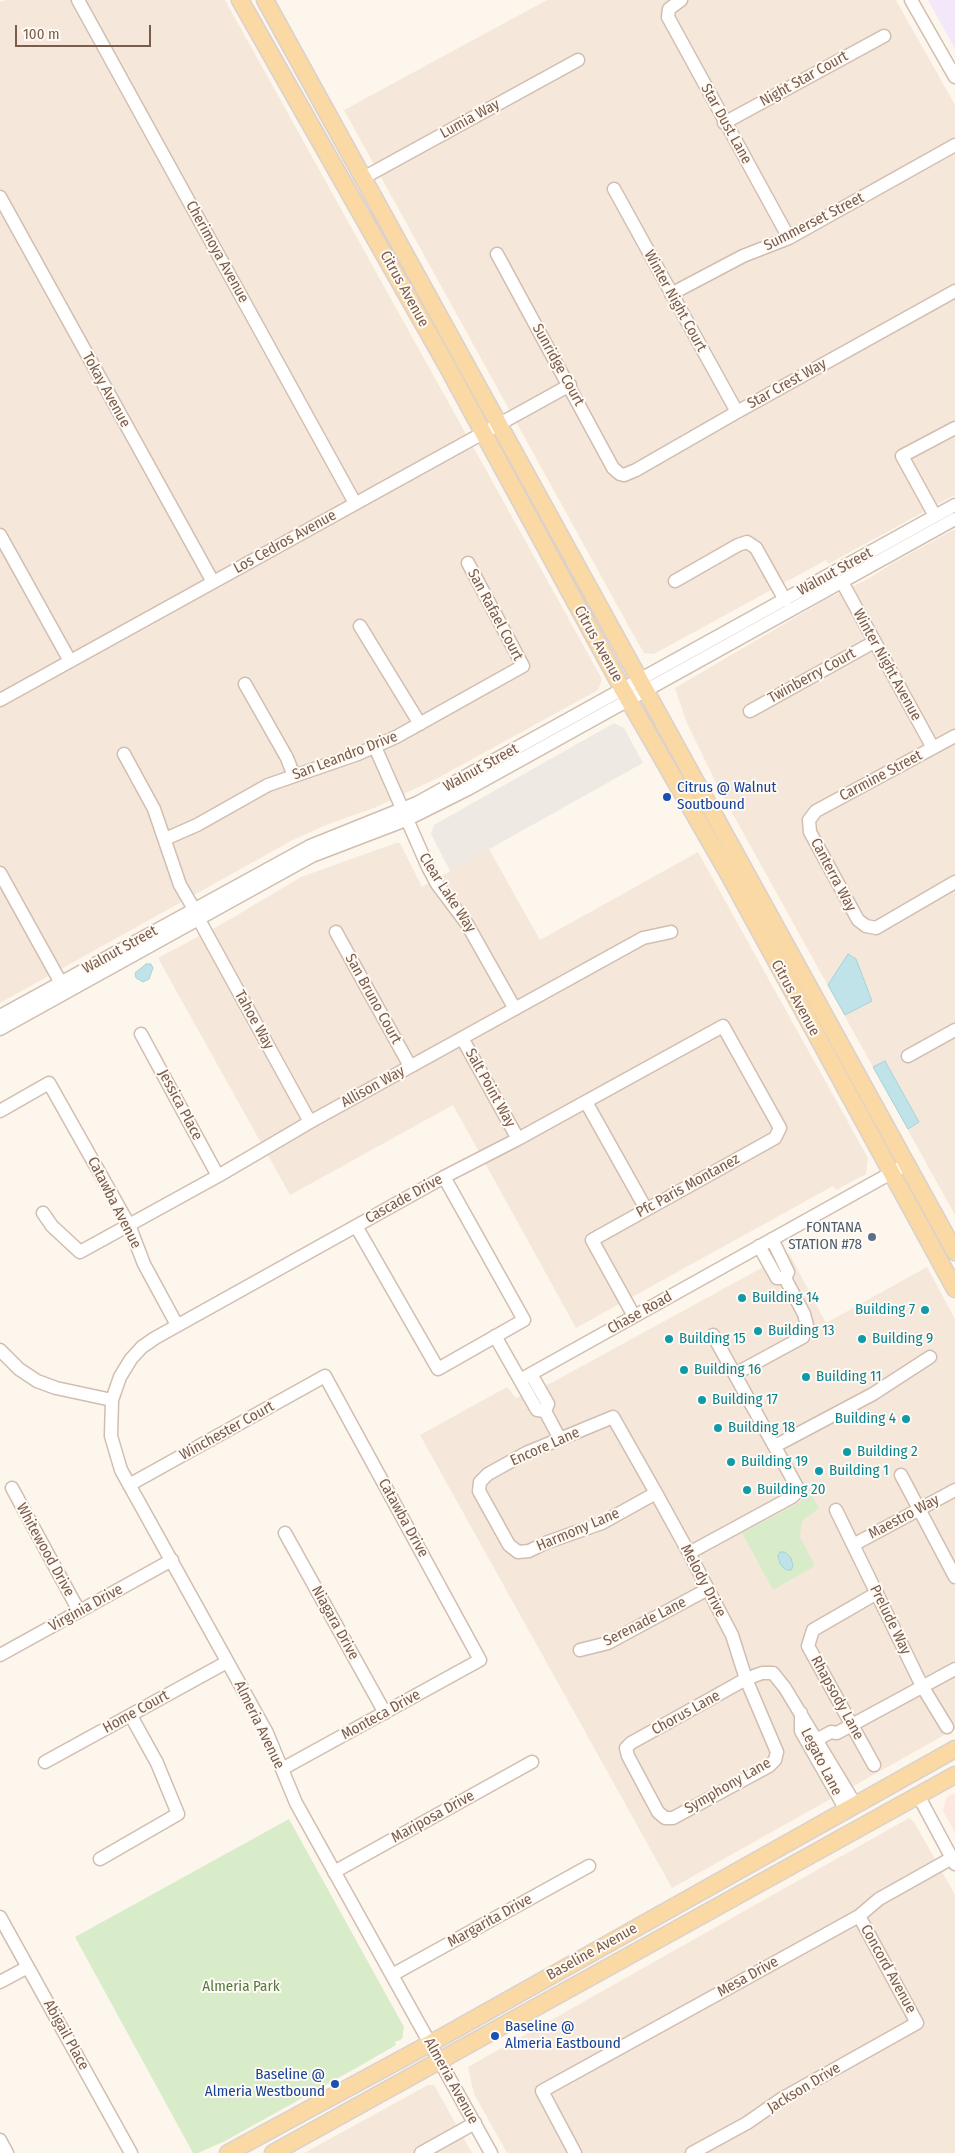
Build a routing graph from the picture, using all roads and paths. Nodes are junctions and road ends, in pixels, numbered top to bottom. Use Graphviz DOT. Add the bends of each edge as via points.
graph roads {
  1 [pos="78,0"];
  2 [pos="240,0"];
  3 [pos="265,0"];
  4 [pos="681,0"];
  5 [pos="911,0"];
  6 [pos="884,36"];
  7 [pos="578,60"];
  8 [pos="955,77"];
  9 [pos="724,123"];
  10 [pos="955,145"];
  11 [pos="363,178"];
  12 [pos="614,189"];
  13 [pos="0,198"];
  14 [pos="789,238"];
  15 [pos="497,254"];
  16 [pos="955,292"];
  17 [pos="671,294"];
  18 [pos="570,385"];
  19 [pos="736,412"];
  20 [pos="498,424"];
  21 [pos="955,428"];
  22 [pos="483,432"];
  23 [pos="620,474"];
  24 [pos="355,503"];
  25 [pos="955,505"];
  26 [pos="935,516"];
  27 [pos="955,519"];
  28 [pos="0,535"];
  29 [pos="468,564"];
  30 [pos="675,581"];
  31 [pos="213,582"];
  32 [pos="842,582"];
  33 [pos="785,600"];
  34 [pos="360,626"];
  35 [pos="874,642"];
  36 [pos="70,661"];
  37 [pos="523,666"];
  38 [pos="245,684"];
  39 [pos="642,685"];
  40 [pos="626,695"];
  41 [pos="0,700"];
  42 [pos="750,711"];
  43 [pos="420,724"];
  44 [pos="955,736"];
  45 [pos="375,747"];
  46 [pos="933,748"];
  47 [pos="124,754"];
  48 [pos="294,776"];
  49 [pos="404,815"];
  50 [pos="809,820"];
  51 [pos="165,839"];
  52 [pos="0,873"];
  53 [pos="955,882"];
  54 [pos="196,914"];
  55 [pos="336,932"];
  56 [pos="670,932"];
  57 [pos="61,983"];
  58 [pos="515,1009"];
  59 [pos="0,1016"];
  60 [pos="0,1029"];
  61 [pos="955,1030"];
  62 [pos="142,1034"];
  63 [pos="462,1038"];
  64 [pos="908,1056"];
  65 [pos="410,1066"];
  66 [pos="586,1102"];
  67 [pos="0,1111"];
  68 [pos="310,1122"];
  69 [pos="780,1128"];
  70 [pos="518,1139"];
  71 [pos="906,1164"];
  72 [pos="891,1173"];
  73 [pos="218,1176"];
  74 [pos="444,1177"];
  75 [pos="646,1210"];
  76 [pos="43,1213"];
  77 [pos="129,1225"];
  78 [pos="356,1226"];
  79 [pos="772,1240"];
  80 [pos="759,1246"];
  81 [pos="955,1250"];
  82 [pos="786,1281"];
  83 [pos="955,1289"];
  84 [pos="634,1316"];
  85 [pos="177,1325"];
  86 [pos="713,1335"];
  87 [pos="495,1336"];
  88 [pos="1,1353"];
  89 [pos="930,1357"];
  90 [pos="735,1374"];
  91 [pos="325,1376"];
  92 [pos="525,1377"];
  93 [pos="112,1400"];
  94 [pos="613,1417"];
  95 [pos="560,1439"];
  96 [pos="774,1446"];
  97 [pos="901,1475"];
  98 [pos="480,1482"];
  99 [pos="129,1485"];
  100 [pos="12,1488"];
  101 [pos="955,1490"];
  102 [pos="656,1493"];
  103 [pos="919,1508"];
  104 [pos="836,1510"];
  105 [pos="286,1533"];
  106 [pos="853,1544"];
  107 [pos="689,1553"];
  108 [pos="172,1560"];
  109 [pos="955,1577"];
  110 [pos="708,1589"];
  111 [pos="877,1593"];
  112 [pos="79,1611"];
  113 [pos="580,1650"];
  114 [pos="0,1655"];
  115 [pos="480,1660"];
  116 [pos="227,1662"];
  117 [pos="955,1668"];
  118 [pos="762,1673"];
  119 [pos="746,1679"];
  120 [pos="922,1686"];
  121 [pos="384,1713"];
  122 [pos="131,1716"];
  123 [pos="851,1725"];
  124 [pos="947,1727"];
  125 [pos="817,1745"];
  126 [pos="626,1748"];
  127 [pos="955,1749"];
  128 [pos="777,1752"];
  129 [pos="45,1762"];
  130 [pos="532,1762"];
  131 [pos="874,1765"];
  132 [pos="282,1769"];
  133 [pos="955,1775"];
  134 [pos="918,1795"];
  135 [pos="851,1807"];
  136 [pos="100,1859"];
  137 [pos="953,1861"];
  138 [pos="589,1866"];
  139 [pos="334,1872"];
  140 [pos="858,1916"];
  141 [pos="0,1917"];
  142 [pos="28,1967"];
  143 [pos="392,1975"];
  144 [pos="0,1982"];
  145 [pos="917,2023"];
  146 [pos="430,2044"];
  147 [pos="440,2061"];
  148 [pos="475,2123"];
  149 [pos="0,2140"];
  150 [pos="7,2153"];
  151 [pos="131,2153"];
  152 [pos="228,2153"];
  153 [pos="273,2153"];
  154 [pos="420,2153"];
  155 [pos="491,2153"];
  156 [pos="575,2153"];
  157 [pos="692,2153"];
  1 -- 24 [label="street, Cherimoya Avenue"];
  2 -- 22 [label="main road, Citrus Avenue"];
  3 -- 11 [label="main road, Citrus Avenue"];
  4 -- 9 [label="street, Star Dust Lane" via="669,8 668,17"];
  5 -- 8 [label="street"];
  6 -- 9 [label="street, Night Star Court"];
  7 -- 11 [label="street, Lumia Way"];
  9 -- 14 [label="street, Star Dust Lane"];
  10 -- 14 [label="street, Summerset Street"];
  11 -- 20 [label="main road, Citrus Avenue"];
  12 -- 17 [label="street, Winter Night Court"];
  13 -- 31 [label="street, Tokay Avenue"];
  14 -- 17 [label="street, Summerset Street" via="743,256"];
  15 -- 18 [label="street, Sunridge Court"];
  16 -- 19 [label="street, Star Crest Way"];
  17 -- 19 [label="street, Winter Night Court"];
  18 -- 20 [label="street, Los Cedros Avenue"];
  18 -- 23 [label="street, Sunridge Court" via="613,468"];
  19 -- 23 [label="street, Star Crest Way" via="636,470"];
  20 -- 22 [label="street, Los Cedros Avenue"];
  20 -- 39 [label="main road, Citrus Avenue"];
  21 -- 26 [label="street" via="902,456"];
  22 -- 24 [label="street, Los Cedros Avenue"];
  22 -- 40 [label="main road, Citrus Avenue"];
  24 -- 31 [label="street, Los Cedros Avenue"];
  25 -- 26 [label="street, Walnut Street"];
  26 -- 33 [label="street, Walnut Street"];
  27 -- 32 [label="street, Walnut Street"];
  28 -- 36 [label="street"];
  29 -- 37 [label="street, San Rafael Court"];
  30 -- 33 [label="street" via="747,542 756,548"];
  31 -- 36 [label="street, Los Cedros Avenue"];
  32 -- 35 [label="street, Winter Night Avenue"];
  32 -- 39 [label="street, Walnut Street"];
  33 -- 39 [label="street, Walnut Street"];
  34 -- 43 [label="street"];
  35 -- 42 [label="street, Twinberry Court"];
  35 -- 46 [label="street, Winter Night Avenue"];
  36 -- 41 [label="street, Los Cedros Avenue"];
  37 -- 43 [label="street, San Leandro Drive"];
  38 -- 48 [label="street"];
  39 -- 40 [label="street, Walnut Street"];
  39 -- 71 [label="main road, Citrus Avenue"];
  40 -- 49 [label="street, Walnut Street"];
  40 -- 72 [label="main road, Citrus Avenue" via="728,873"];
  43 -- 45 [label="street, San Leandro Drive"];
  44 -- 46 [label="street, Carmine Street"];
  45 -- 48 [label="street, San Leandro Drive"];
  45 -- 49 [label="street, Clear Lake Way"];
  46 -- 50 [label="street, Carmine Street" via="816,811"];
  47 -- 51 [label="street, Tahoe Way" via="154,809"];
  48 -- 51 [label="street, San Leandro Drive"];
  49 -- 54 [label="street, Walnut Street" via="310,846"];
  49 -- 58 [label="street, Clear Lake Way" via="437,884 467,924"];
  50 -- 53 [label="street, Canterra Way" via="810,832 858,920 866,926 876,928"];
  51 -- 54 [label="street, Tahoe Way" via="180,885"];
  52 -- 57 [label="street"];
  54 -- 57 [label="street, Walnut Street"];
  54 -- 60 [label="street, Walnut Street"];
  54 -- 68 [label="street, Tahoe Way"];
  55 -- 65 [label="street, San Bruno Court"];
  56 -- 58 [label="street, Allison Way" via="643,938"];
  57 -- 59 [label="street, Walnut Street"];
  58 -- 63 [label="street, Allison Way"];
  61 -- 64 [label="street"];
  62 -- 73 [label="street, Jessica Place"];
  63 -- 65 [label="street, Allison Way"];
  63 -- 70 [label="street, Salt Point Way"];
  65 -- 68 [label="street, Allison Way"];
  66 -- 69 [label="street, Cascade Drive" via="724,1026"];
  66 -- 70 [label="street, Cascade Drive"];
  66 -- 75 [label="street"];
  67 -- 77 [label="street, Catawba Avenue" via="49,1083"];
  68 -- 73 [label="street, Allison Way"];
  69 -- 75 [label="street, Pfc Paris Montanez" via="775,1138"];
  70 -- 74 [label="street, Cascade Drive"];
  71 -- 72 [label="street, Chase Road"];
  71 -- 81 [label="main road, Citrus Avenue"];
  72 -- 79 [label="street, Chase Road"];
  72 -- 83 [label="main road, Citrus Avenue"];
  73 -- 77 [label="street, Allison Way"];
  74 -- 78 [label="street, Cascade Drive"];
  74 -- 87 [label="street" via="524,1320"];
  75 -- 84 [label="street, Pfc Paris Montanez" via="592,1240"];
  76 -- 77 [label="street, Allison Way" via="80,1252"];
  77 -- 85 [label="street, Catawba Avenue" via="144,1264"];
  78 -- 85 [label="street, Cascade Drive"];
  78 -- 87 [label="street" via="438,1369"];
  79 -- 80 [label="street, Chase Road"];
  79 -- 82 [label="street" via="788,1272"];
  80 -- 82 [label="street" via="777,1278"];
  80 -- 84 [label="street, Chase Road"];
  82 -- 90 [label="street" via="804,1314 807,1325 803,1337"];
  84 -- 92 [label="street, Chase Road"];
  85 -- 93 [label="street, Cascade Drive" via="136,1353 120,1377"];
  86 -- 90 [label="street"];
  87 -- 92 [label="street"];
  88 -- 93 [label="street" via="28,1376 46,1384"];
  89 -- 96 [label="street" via="872,1394"];
  90 -- 96 [label="street"];
  91 -- 99 [label="street, Winchester Court"];
  91 -- 115 [label="street, Catawba Drive"];
  92 -- 95 [label="street" via="548,1404 545,1411"];
  93 -- 99 [label="street, Almeria Avenue" via="113,1449"];
  94 -- 95 [label="street, Encore Lane"];
  94 -- 102 [label="street, Melody Drive"];
  95 -- 98 [label="street, Encore Lane" via="526,1453 488,1474"];
  96 -- 107 [label="street" via="797,1486 797,1492"];
  97 -- 103 [label="street"];
  98 -- 102 [label="street, Harmony Lane" via="479,1491 509,1545 518,1552 530,1551 602,1523"];
  99 -- 108 [label="street, Almeria Avenue"];
  100 -- 112 [label="street, Whitewood Drive"];
  101 -- 103 [label="street, Maestro Way"];
  102 -- 107 [label="street, Melody Drive"];
  103 -- 106 [label="street, Maestro Way"];
  103 -- 109 [label="street"];
  104 -- 106 [label="street, Prelude Way"];
  105 -- 121 [label="street, Niagara Drive"];
  106 -- 111 [label="street, Prelude Way"];
  107 -- 110 [label="street, Melody Drive"];
  108 -- 112 [label="street, Virginia Drive"];
  108 -- 116 [label="street, Almeria Avenue"];
  110 -- 113 [label="street, Serenade Lane" via="608,1643"];
  110 -- 119 [label="street, Melody Drive" via="732,1635"];
  111 -- 120 [label="street, Prelude Way"];
  111 -- 123 [label="street, Rhapsody Lane" via="813,1630 808,1646"];
  112 -- 114 [label="street, Virginia Drive"];
  115 -- 121 [label="street, Monteca Drive"];
  116 -- 122 [label="street, Home Court"];
  116 -- 132 [label="street, Almeria Avenue" via="267,1733"];
  117 -- 120 [label="street"];
  118 -- 119 [label="street, Chorus Lane"];
  118 -- 125 [label="street, Legato Lane" via="773,1673 786,1688 801,1714 802,1731"];
  119 -- 126 [label="street, Chorus Lane"];
  119 -- 128 [label="street, Melody Drive"];
  120 -- 123 [label="street"];
  120 -- 124 [label="street, Prelude Way"];
  121 -- 132 [label="street, Monteca Drive"];
  122 -- 129 [label="street, Home Court"];
  122 -- 136 [label="street" via="157,1764 178,1814"];
  123 -- 125 [label="street" via="837,1733 836,1740"];
  123 -- 131 [label="street, Rhapsody Lane"];
  125 -- 135 [label="street, Legato Lane"];
  126 -- 128 [label="street, Symphony Lane" via="658,1812 665,1818 673,1818 768,1766 775,1760"];
  127 -- 135 [label="main road, Baseline Avenue"];
  130 -- 139 [label="street, Mariposa Drive"];
  132 -- 139 [label="street, Almeria Avenue" via="296,1803"];
  133 -- 134 [label="main road, Baseline Avenue"];
  134 -- 137 [label="street"];
  134 -- 147 [label="main road, Baseline Avenue"];
  135 -- 146 [label="main road, Baseline Avenue"];
  137 -- 140 [label="street, Mesa Drive" via="879,1899"];
  138 -- 143 [label="street, Margarita Drive"];
  139 -- 143 [label="street, Almeria Avenue"];
  140 -- 145 [label="street, Concord Avenue"];
  140 -- 156 [label="street, Mesa Drive" via="542,2091"];
  141 -- 142 [label="street, Abigail Place"];
  142 -- 144 [label="street"];
  142 -- 151 [label="street, Abigail Place"];
  143 -- 146 [label="street, Almeria Avenue"];
  145 -- 157 [label="street, Jackson Drive"];
  146 -- 147 [label="street, Almeria Avenue"];
  146 -- 152 [label="main road, Baseline Avenue"];
  147 -- 148 [label="street, Almeria Avenue"];
  147 -- 153 [label="main road, Baseline Avenue"];
  148 -- 154 [label="street"];
  148 -- 155 [label="street, Almeria Avenue"];
  149 -- 150 [label="street"];
}
